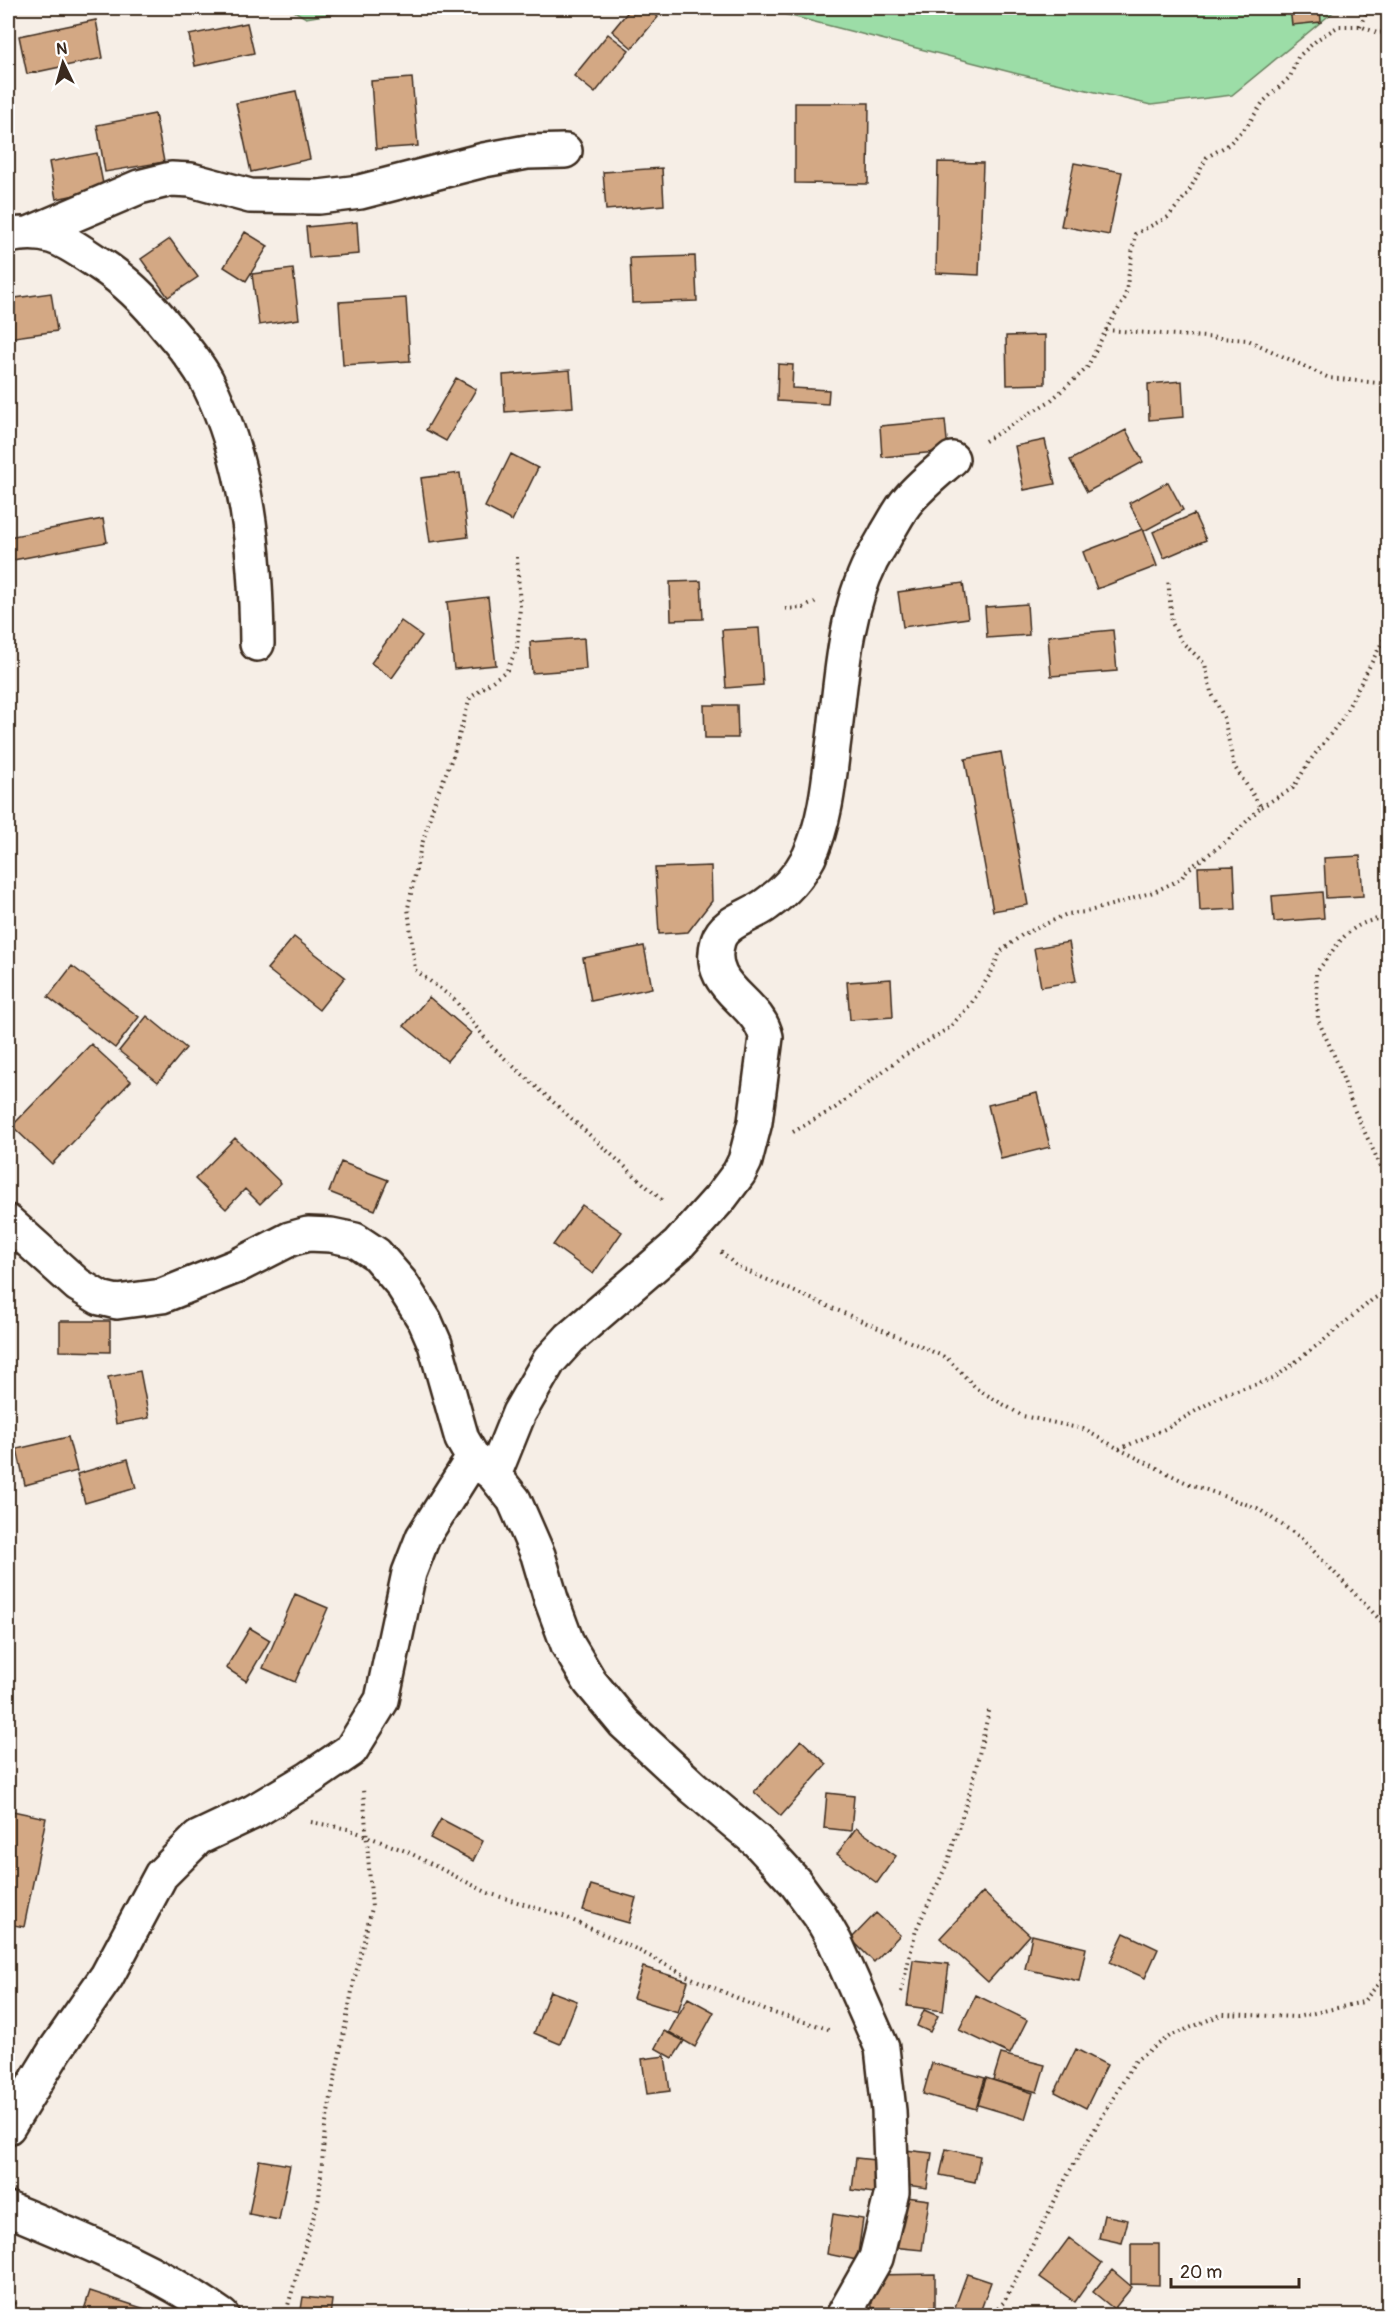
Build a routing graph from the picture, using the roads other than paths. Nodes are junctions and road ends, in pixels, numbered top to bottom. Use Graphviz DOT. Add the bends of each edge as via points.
graph roads {
  1 [pos="565,151"];
  2 [pos="19,235"];
  3 [pos="952,459"];
  4 [pos="257,644"];
  5 [pos="8,1222"];
  6 [pos="484,1466"];
  7 [pos="8,2127"];
  8 [pos="8,2209"];
  9 [pos="222,2316"];
  10 [pos="843,2316"];
  1 -- 2 [label="street" via="505,156 360,192 319,197 250,196 191,180 171,179 139,187"];
  2 -- 4 [label="street" via="49,235 65,241 119,276 156,313 206,380 227,429 247,499"];
  3 -- 6 [label="street" via="908,500 870,562 854,611 827,798 809,857 786,889 766,906 726,928 718,940 716,958 725,986 758,1017 766,1037 755,1122 745,1161 732,1185 694,1228 549,1361"];
  5 -- 6 [label="street" via="78,1286 117,1302 162,1296 308,1234 355,1240 376,1254 401,1282 425,1321 462,1439"];
  6 -- 7 [label="street" via="423,1537 408,1573 382,1700 351,1750 253,1812 198,1838 161,1875 107,1976"];
  6 -- 10 [label="street" via="514,1500 568,1644 590,1682 624,1723 757,1841 795,1882 835,1942 882,2048 892,2192 876,2258"];
  8 -- 9 [label="street" via="84,2241 197,2298"];
}
